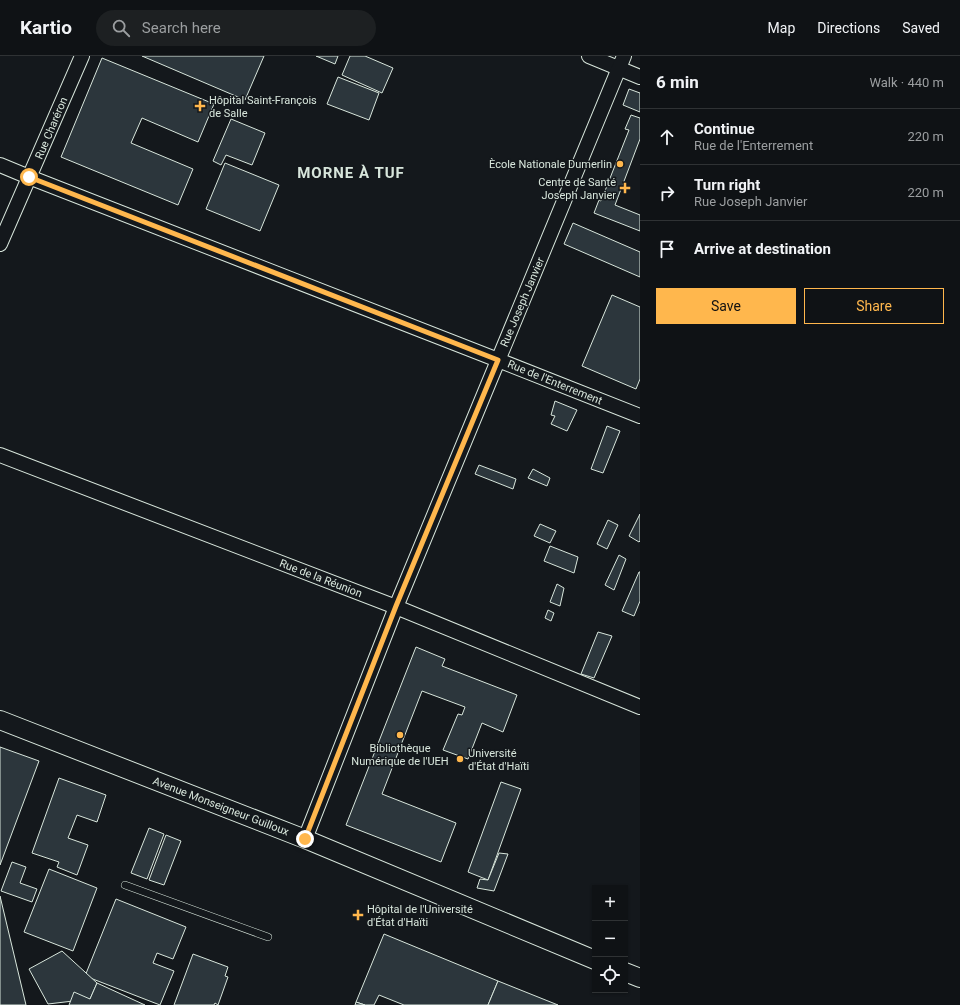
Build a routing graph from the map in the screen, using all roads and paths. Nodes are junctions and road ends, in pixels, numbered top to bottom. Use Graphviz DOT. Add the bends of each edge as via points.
graph roads {
  1 [pos="82,56"];
  2 [pos="589,56"];
  3 [pos="622,62"];
  4 [pos="640,77"];
  5 [pos="0,165"];
  6 [pos="29,177"];
  7 [pos="0,244"];
  8 [pos="498,360"];
  9 [pos="640,416"];
  10 [pos="0,455"];
  11 [pos="396,606"];
  12 [pos="640,707"];
  13 [pos="0,720"];
  14 [pos="305,839"];
  15 [pos="125,885"];
  16 [pos="268,937"];
  17 [pos="592,959"];
  18 [pos="628,973"];
  19 [pos="640,978"];
  1 -- 6 [label="street, Rue Charéron"];
  2 -- 3 [label="street"];
  3 -- 4 [label="street"];
  3 -- 8 [label="street, Rue Joseph Janvier"];
  5 -- 6 [label="street, Rue de l'Enterrement"];
  6 -- 7 [label="street, Rue Charéron"];
  6 -- 8 [label="street, Rue de l'Enterrement"];
  8 -- 9 [label="street, Rue de l'Enterrement"];
  8 -- 11 [label="street, Rue Joseph Janvier"];
  10 -- 11 [label="street, Rue de la Réunion"];
  11 -- 12 [label="street, Rue de la Réunion"];
  11 -- 14 [label="street, Rue Joseph Janvier"];
  13 -- 14 [label="street, Avenue Monseigneur Guilloux"];
  14 -- 17 [label="street, Avenue Monseigneur Guilloux"];
  15 -- 16 [label="lane"];
  18 -- 19 [label="street"];
}
